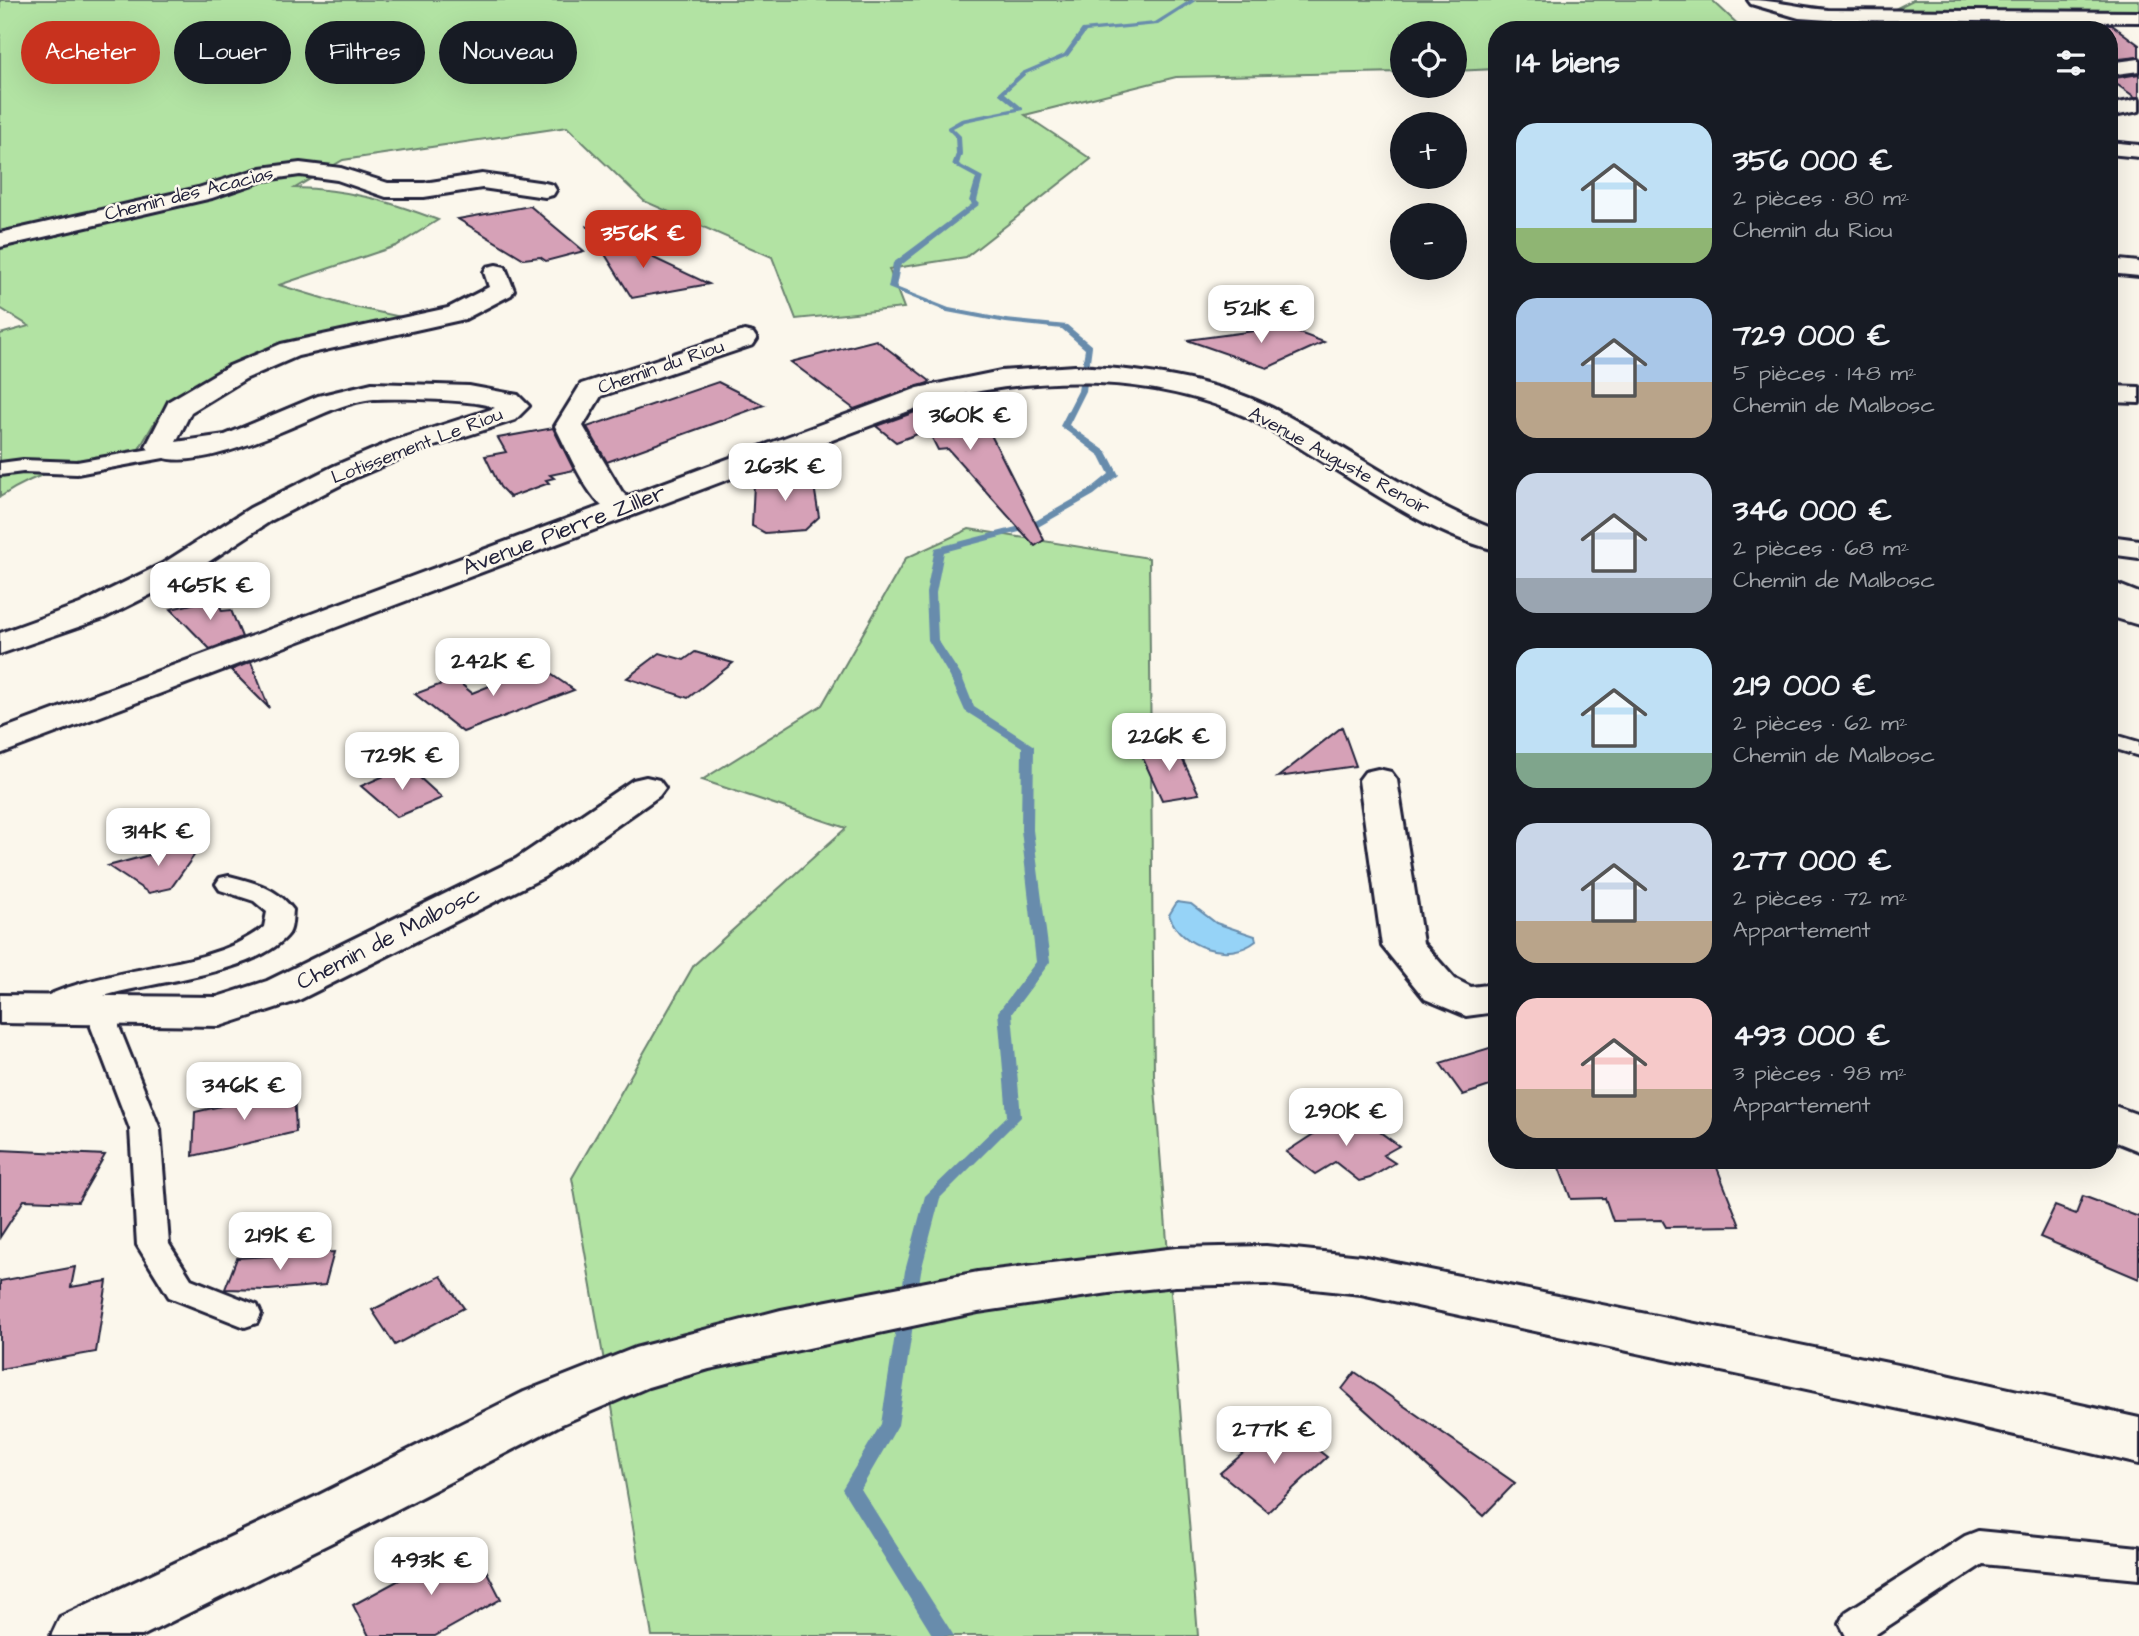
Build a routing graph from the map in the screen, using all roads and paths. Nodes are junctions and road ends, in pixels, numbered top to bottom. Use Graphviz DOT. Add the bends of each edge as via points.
graph roads {
  1 [pos="1757,0"];
  2 [pos="2139,17"];
  3 [pos="2139,65"];
  4 [pos="2118,68"];
  5 [pos="2118,149"];
  6 [pos="2139,151"];
  7 [pos="545,190"];
  8 [pos="0,240"];
  9 [pos="2118,247"];
  10 [pos="2139,248"];
  11 [pos="2118,267"];
  12 [pos="2139,269"];
  13 [pos="496,272"];
  14 [pos="744,339"];
  15 [pos="1139,377"];
  16 [pos="2118,394"];
  17 [pos="2139,395"];
  18 [pos="173,451"];
  19 [pos="0,468"];
  20 [pos="623,508"];
  21 [pos="1488,538"];
  22 [pos="2118,546"];
  23 [pos="2139,549"];
  24 [pos="2118,595"];
  25 [pos="2139,605"];
  26 [pos="2118,609"];
  27 [pos="2139,615"];
  28 [pos="0,644"];
  29 [pos="0,743"];
  30 [pos="2118,743"];
  31 [pos="2139,749"];
  32 [pos="1378,780"];
  33 [pos="646,789"];
  34 [pos="229,884"];
  35 [pos="1488,999"];
  36 [pos="43,1008"];
  37 [pos="0,1009"];
  38 [pos="105,1010"];
  39 [pos="2118,1124"];
  40 [pos="2139,1134"];
  41 [pos="245,1314"];
  42 [pos="2139,1441"];
  43 [pos="2139,1563"];
  44 [pos="1859,1624"];
  45 [pos="81,1636"];
  1 -- 2 [label="street" via="1782,9 1828,15"];
  3 -- 4 [label="street"];
  5 -- 6 [label="street"];
  7 -- 8 [label="street, Chemin des Acacias" via="482,181 424,190 386,190 341,174 300,169 261,174 204,193"];
  9 -- 10 [label="street"];
  11 -- 12 [label="street"];
  13 -- 18 [label="street" via="502,290 456,314 290,350 236,373 179,407 160,446"];
  14 -- 20 [label="street, Chemin du Riou" via="590,390 569,426 610,498"];
  15 -- 20 [label="street, Avenue Pierre Ziller" via="1075,373 967,383"];
  15 -- 21 [label="street, Avenue Auguste Renoir" via="1259,413 1457,526"];
  16 -- 17 [label="street"];
  18 -- 19 [label="lane" via="77,468"];
  18 -- 28 [label="street, Lotissement Le Riou" via="231,443 328,402 372,391 468,394 515,406 505,414 403,447 344,472 104,605"];
  20 -- 29 [label="street, Avenue Pierre Ziller"];
  22 -- 23 [label="street"];
  24 -- 25 [label="street"];
  26 -- 27 [label="street"];
  30 -- 31 [label="lane"];
  32 -- 35 [label="street" via="1403,946 1440,989 1466,1002"];
  33 -- 38 [label="street, Chemin de Malbosc" via="530,868 282,991 220,1012"];
  34 -- 36 [label="lane" via="263,895 280,910 277,931 258,947 96,989"];
  36 -- 37 [label="street, Chemin de Malbosc"];
  36 -- 38 [label="street, Chemin de Malbosc"];
  38 -- 41 [label="lane" via="105,1027 145,1129 153,1245 180,1288"];
  39 -- 40 [label="street"];
  42 -- 45 [label="street" via="1361,1275 1266,1265 1176,1267 1059,1280 781,1331 635,1369 543,1408 339,1513"];
  43 -- 44 [label="lane" via="1978,1547"];
}
